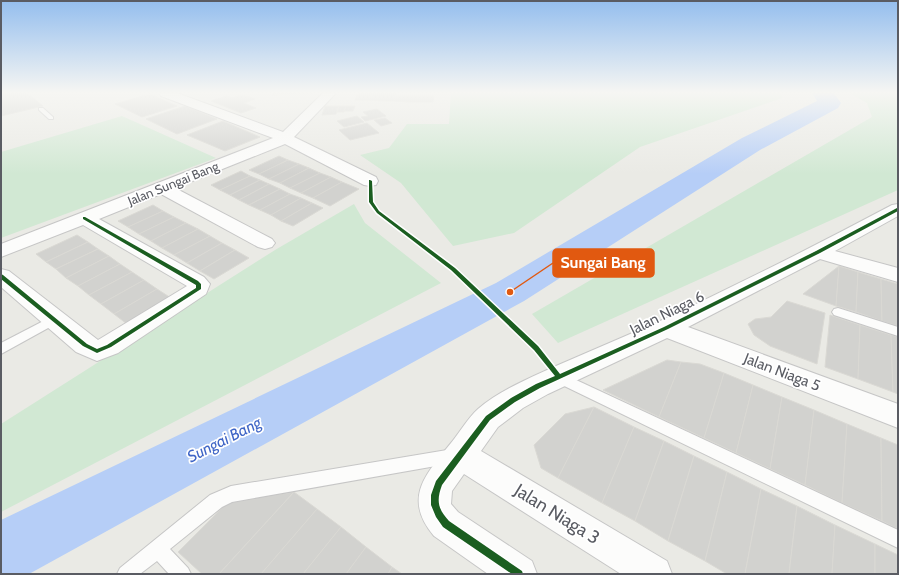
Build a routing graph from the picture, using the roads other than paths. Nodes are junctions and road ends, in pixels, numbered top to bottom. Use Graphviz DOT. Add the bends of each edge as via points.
graph roads {
  1 [pos="237,120"];
  2 [pos="303,120"];
  3 [pos="285,138"];
  4 [pos="370,182"];
  5 [pos="162,188"];
  6 [pos="897,210"];
  7 [pos="84,218"];
  8 [pos="265,244"];
  9 [pos="1,251"];
  10 [pos="818,252"];
  11 [pos="898,275"];
  12 [pos="1,276"];
  13 [pos="838,312"];
  14 [pos="55,319"];
  15 [pos="666,328"];
  16 [pos="898,332"];
  17 [pos="1,349"];
  18 [pos="559,377"];
  19 [pos="898,416"];
  20 [pos="460,454"];
  21 [pos="898,539"];
  22 [pos="158,548"];
  23 [pos="126,574"];
  24 [pos="182,574"];
  25 [pos="519,574"];
  26 [pos="654,574"];
  1 -- 3 [label="street"];
  2 -- 3 [label="street, Jalan Sungai Bang"];
  3 -- 4 [label="street"];
  3 -- 5 [label="street, Jalan Sungai Bang"];
  5 -- 7 [label="street, Jalan Sungai Bang"];
  5 -- 8 [label="street"];
  6 -- 10 [label="street, Jalan Niaga 6"];
  7 -- 9 [label="street, Jalan Sungai Bang"];
  7 -- 14 [label="street" via="199,286 103,350 97,351 85,345"];
  10 -- 11 [label="street"];
  10 -- 15 [label="street, Jalan Niaga 6"];
  12 -- 14 [label="street"];
  13 -- 16 [label="lane"];
  14 -- 17 [label="lane"];
  15 -- 18 [label="street, Jalan Niaga 6"];
  15 -- 19 [label="street, Jalan Niaga 5"];
  18 -- 20 [label="street, Jalan Niaga 6" via="513,400 488,418"];
  18 -- 21 [label="lane"];
  20 -- 22 [label="lane" via="231,494 216,502"];
  20 -- 25 [label="street, Jalan Niaga 6" via="434,493 438,515 446,524"];
  20 -- 26 [label="street, Jalan Niaga 3"];
  22 -- 23 [label="lane"];
  22 -- 24 [label="lane"];
}
